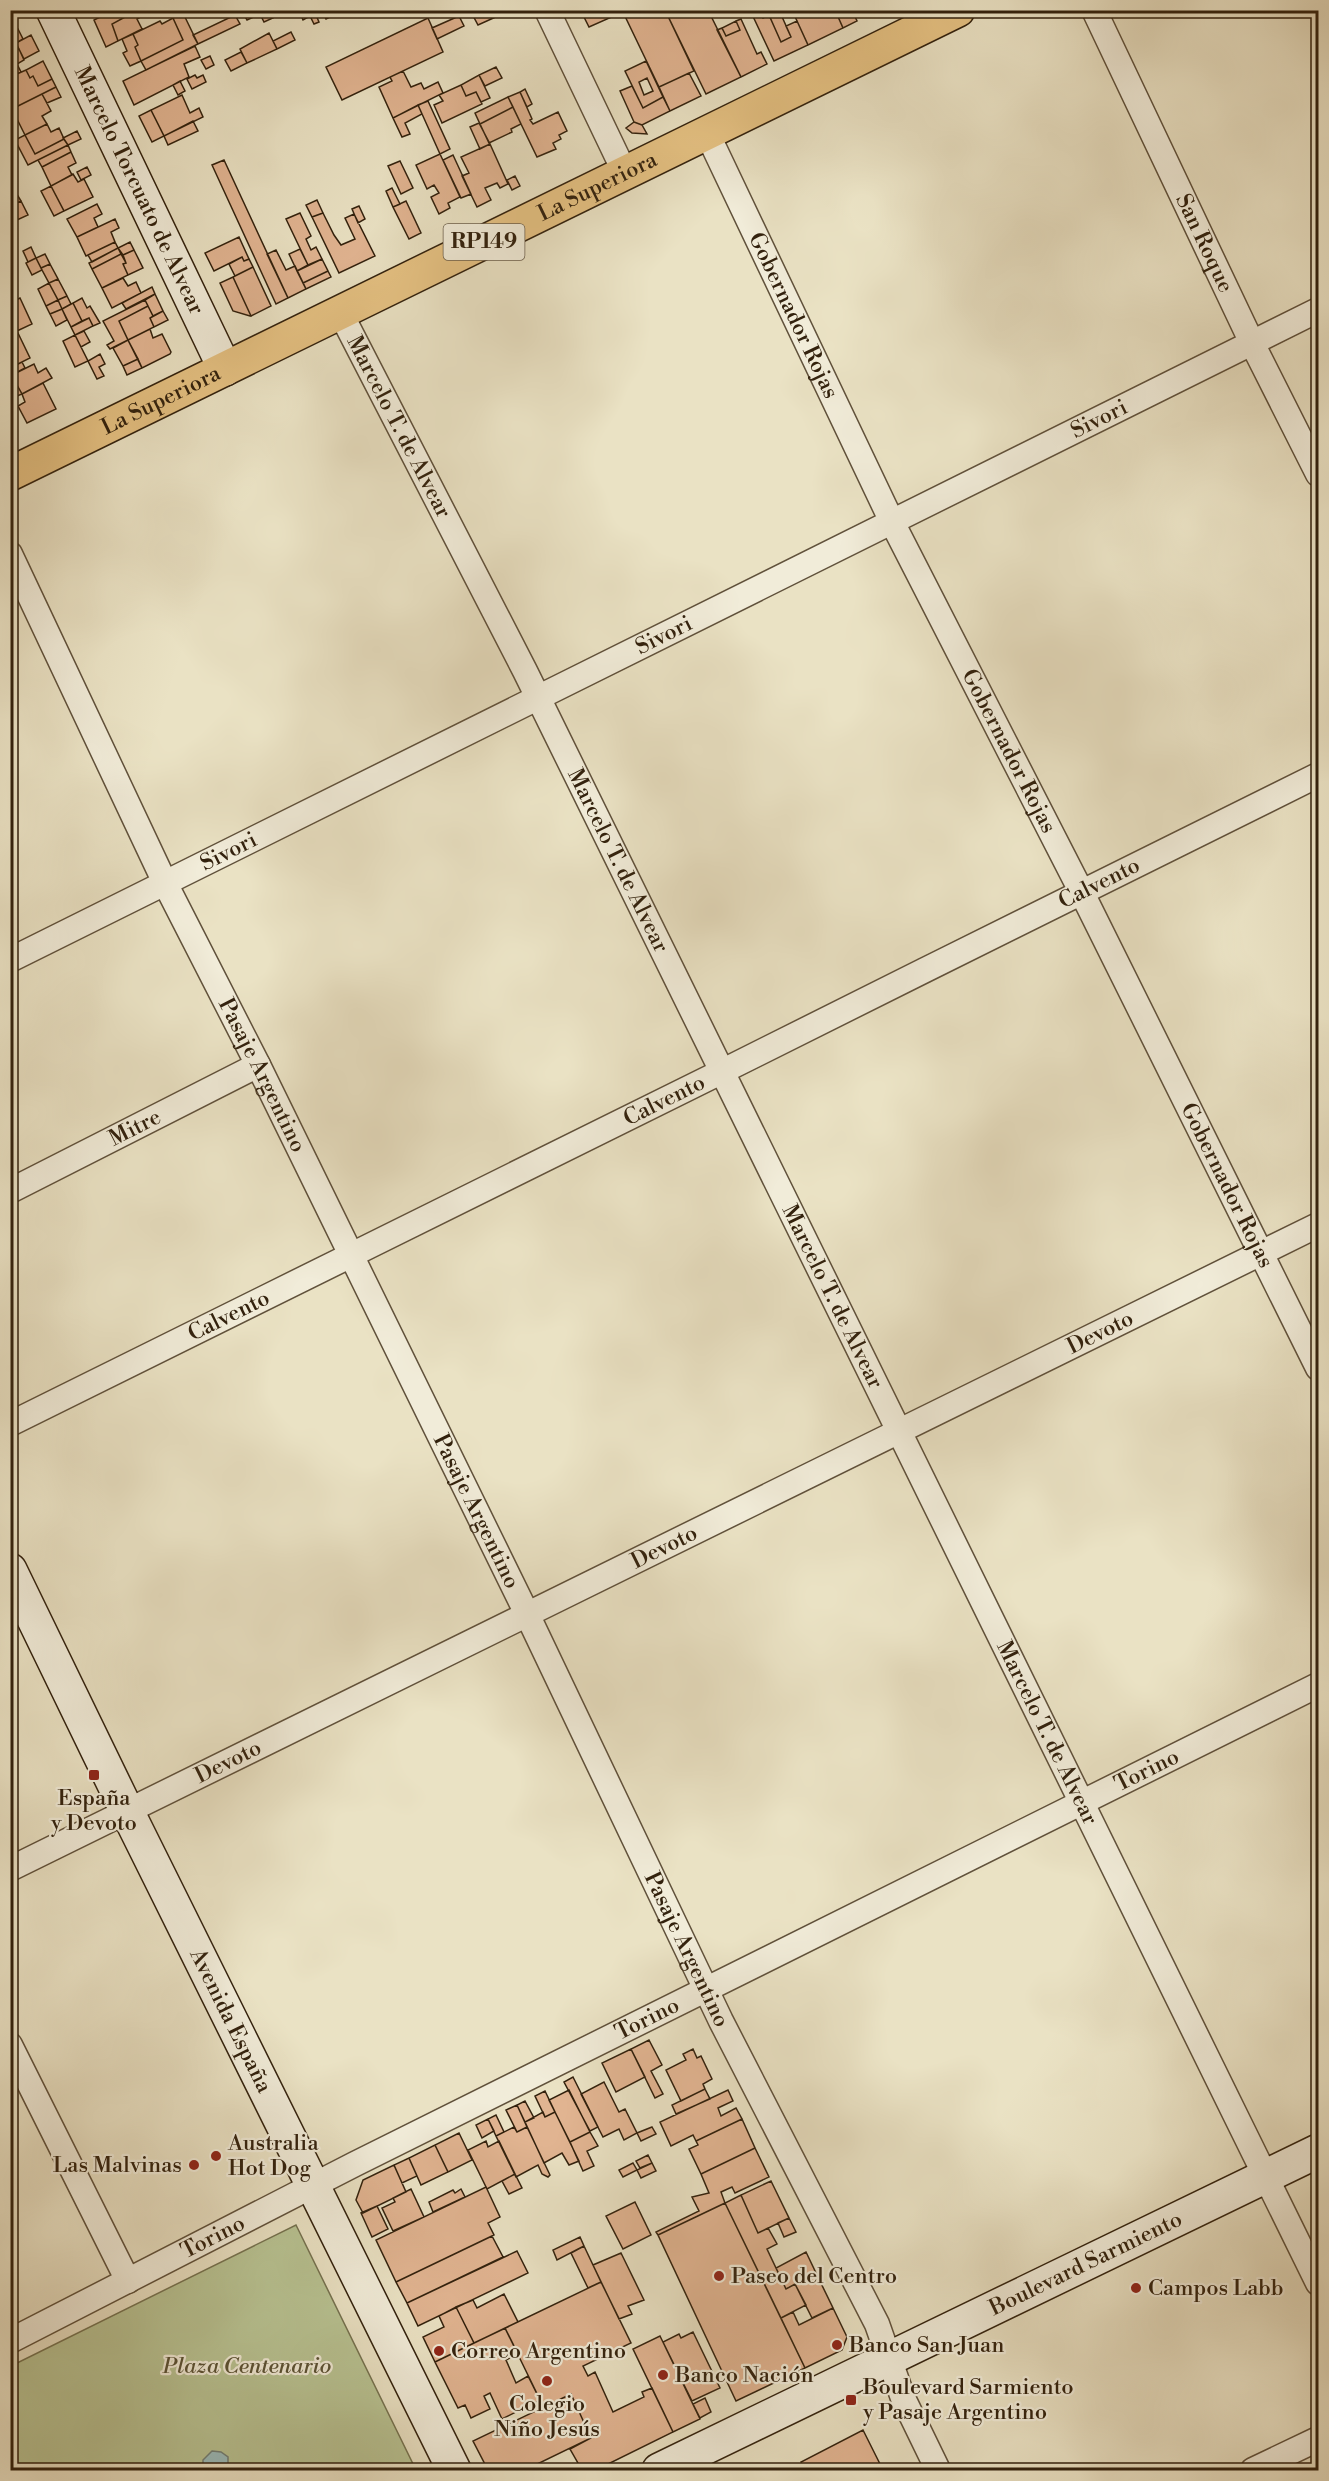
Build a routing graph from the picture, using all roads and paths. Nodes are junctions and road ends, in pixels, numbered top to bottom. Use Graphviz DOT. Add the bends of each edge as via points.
graph roads {
  1 [pos="53,10"];
  2 [pos="547,10"];
  3 [pos="958,10"];
  4 [pos="1094,10"];
  5 [pos="707,133"];
  6 [pos="625,173"];
  7 [pos="1318,310"];
  8 [pos="340,312"];
  9 [pos="1252,344"];
  10 [pos="225,369"];
  11 [pos="10,474"];
  12 [pos="1318,474"];
  13 [pos="892,522"];
  14 [pos="10,554"];
  15 [pos="538,698"];
  16 [pos="1318,775"];
  17 [pos="165,883"];
  18 [pos="1081,891"];
  19 [pos="10,960"];
  20 [pos="258,1065"];
  21 [pos="723,1071"];
  22 [pos="10,1191"];
  23 [pos="1318,1225"];
  24 [pos="1262,1253"];
  25 [pos="349,1254"];
  26 [pos="1318,1368"];
  27 [pos="10,1424"];
  28 [pos="900,1431"];
  29 [pos="10,1570"];
  30 [pos="527,1614"];
  31 [pos="1318,1685"];
  32 [pos="1083,1803"];
  33 [pos="127,1811"];
  34 [pos="10,1869"];
  35 [pos="706,1989"];
  36 [pos="10,2045"];
  37 [pos="1318,2151"];
  38 [pos="1265,2177"];
  39 [pos="314,2184"];
  40 [pos="128,2281"];
  41 [pos="1318,2283"];
  42 [pos="10,2341"];
  43 [pos="888,2358"];
  44 [pos="1318,2439"];
  45 [pos="454,2470"];
  46 [pos="659,2470"];
  47 [pos="938,2470"];
  48 [pos="1253,2470"];
  1 -- 10 [label="street, Marcelo Torcuato de Alvear"];
  2 -- 6 [label="street"];
  3 -- 5 [label="main road, La Superiora / RP149"];
  4 -- 9 [label="street, San Roque"];
  5 -- 6 [label="main road, La Superiora / RP149"];
  5 -- 13 [label="street, Gobernador Rojas"];
  6 -- 8 [label="main road, La Superiora / RP149"];
  7 -- 9 [label="street, Sivori"];
  8 -- 10 [label="main road, La Superiora / RP149"];
  8 -- 15 [label="street, Marcelo T. de Alvear"];
  9 -- 12 [label="street, San Roque"];
  9 -- 13 [label="street, Sivori"];
  10 -- 11 [label="main road, La Superiora / RP149"];
  13 -- 15 [label="street, Sivori"];
  13 -- 18 [label="street, Gobernador Rojas"];
  14 -- 17 [label="street, Pasaje Argentino"];
  15 -- 17 [label="street, Sivori"];
  15 -- 21 [label="street, Marcelo T. de Alvear"];
  16 -- 18 [label="street, Calvento"];
  17 -- 19 [label="street, Sivori"];
  17 -- 20 [label="street, Pasaje Argentino"];
  18 -- 21 [label="street, Calvento"];
  18 -- 24 [label="street, Gobernador Rojas"];
  20 -- 22 [label="street, Mitre"];
  20 -- 25 [label="street, Pasaje Argentino"];
  21 -- 25 [label="street, Calvento"];
  21 -- 28 [label="street, Marcelo T. de Alvear"];
  23 -- 24 [label="street, Devoto"];
  24 -- 26 [label="street, Gobernador Rojas"];
  24 -- 28 [label="street, Devoto"];
  25 -- 27 [label="street, Calvento"];
  25 -- 30 [label="street, Pasaje Argentino"];
  28 -- 30 [label="street, Devoto"];
  28 -- 32 [label="street, Marcelo T. de Alvear"];
  29 -- 33 [label="street, Avenida España"];
  30 -- 33 [label="street, Devoto"];
  30 -- 35 [label="street, Pasaje Argentino"];
  31 -- 32 [label="street, Torino"];
  32 -- 35 [label="street, Torino"];
  32 -- 38 [label="street, Marcelo T. de Alvear"];
  33 -- 34 [label="street, Devoto"];
  33 -- 39 [label="street, Avenida España"];
  35 -- 39 [label="street, Torino"];
  35 -- 43 [label="street, Pasaje Argentino" via="877,2324"];
  36 -- 40 [label="street"];
  37 -- 38 [label="street, Boulevard Sarmiento"];
  38 -- 41 [label="street, Marcelo T. de Alvear"];
  38 -- 43 [label="street, Boulevard Sarmiento"];
  39 -- 40 [label="street, Torino"];
  39 -- 45 [label="street, Avenida España"];
  40 -- 42 [label="street, Torino"];
  43 -- 46 [label="street, Boulevard Sarmiento"];
  43 -- 47 [label="street, Pasaje Argentino"];
  44 -- 48 [label="street"];
}
